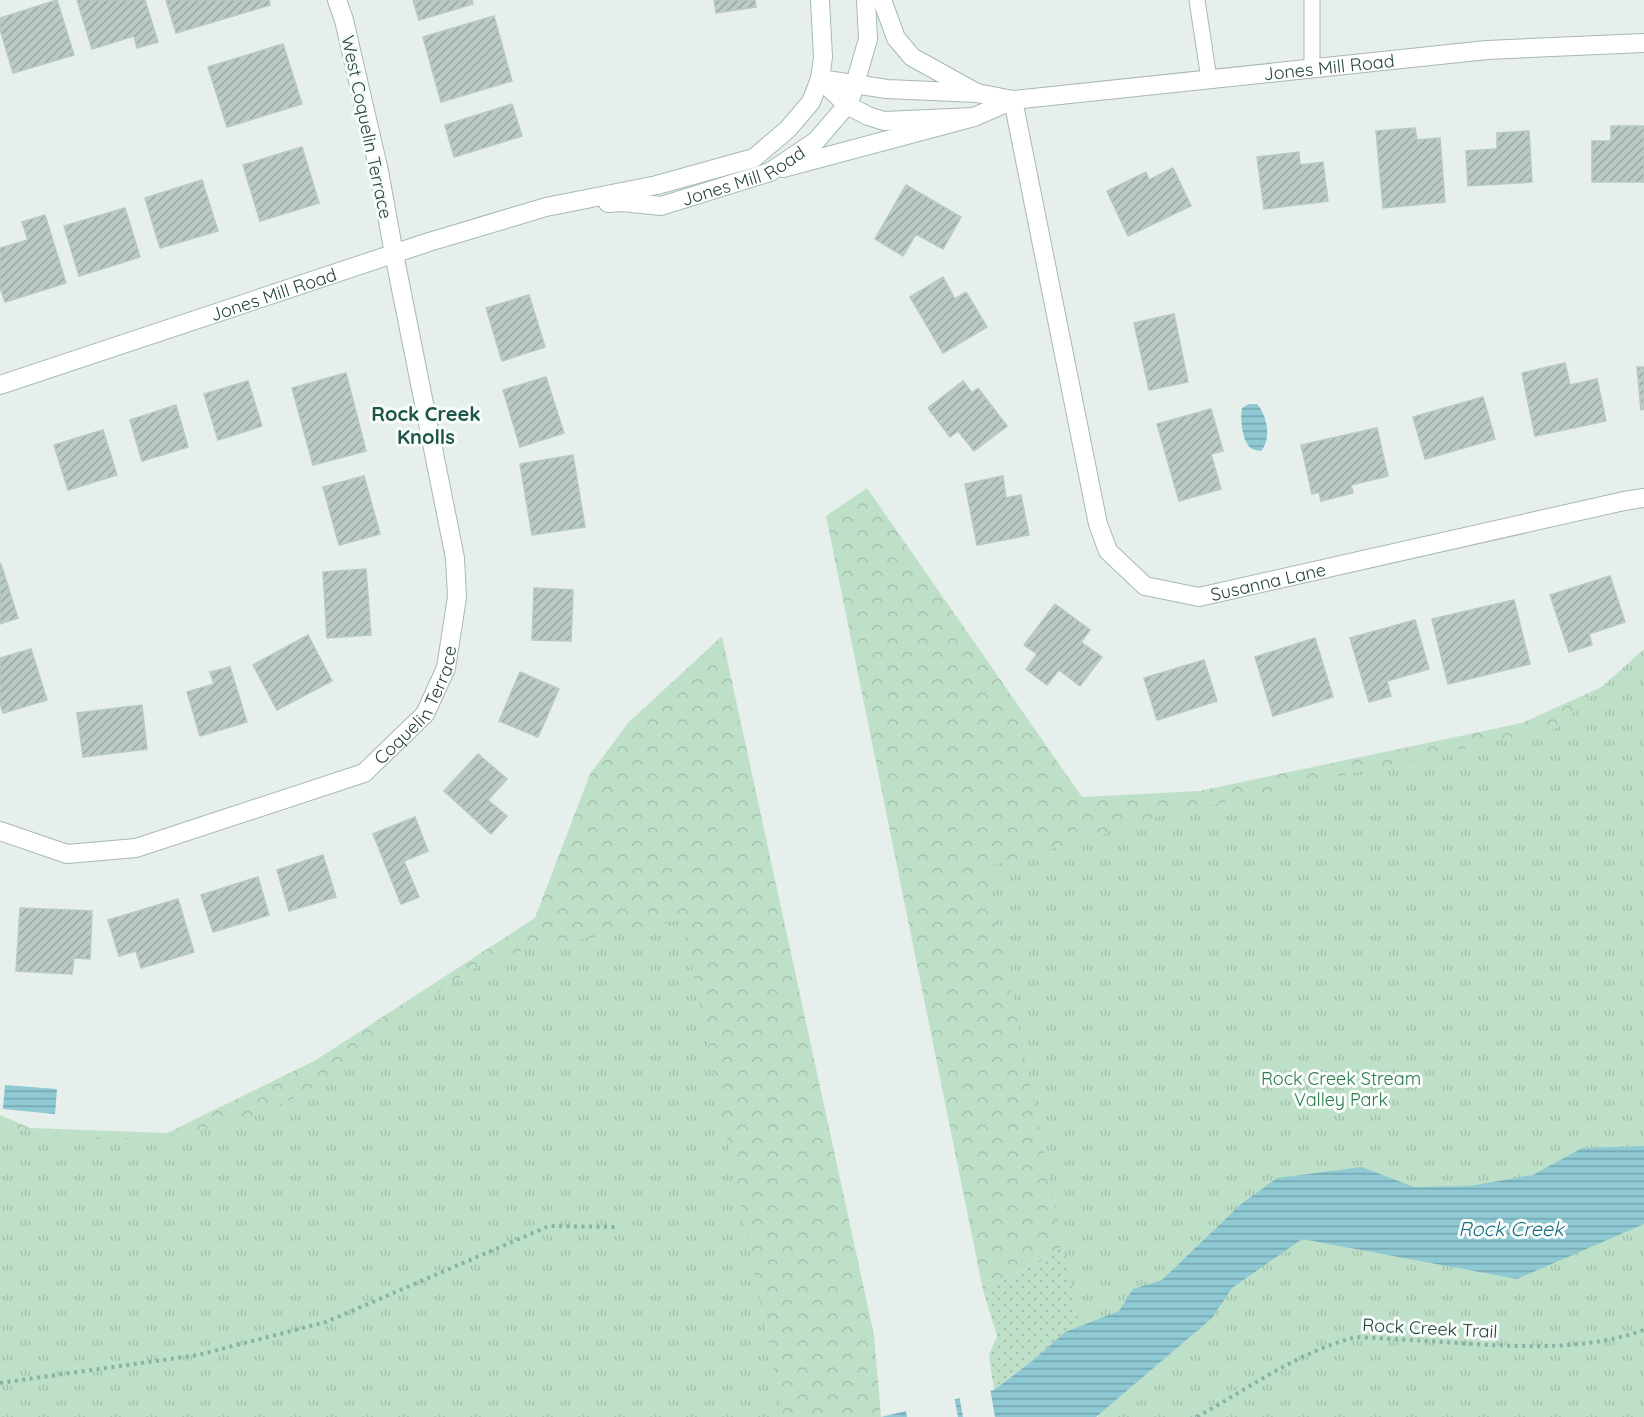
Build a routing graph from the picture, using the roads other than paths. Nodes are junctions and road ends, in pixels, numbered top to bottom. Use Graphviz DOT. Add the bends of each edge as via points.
graph roads {
  1 [pos="337,0"];
  2 [pos="820,0"];
  3 [pos="866,0"];
  4 [pos="882,0"];
  5 [pos="1197,0"];
  6 [pos="1312,0"];
  7 [pos="1644,43"];
  8 [pos="1312,68"];
  9 [pos="820,79"];
  10 [pos="1209,79"];
  11 [pos="977,93"];
  12 [pos="851,94"];
  13 [pos="1013,100"];
  14 [pos="974,117"];
  15 [pos="770,172"];
  16 [pos="546,207"];
  17 [pos="394,254"];
  18 [pos="0,385"];
  19 [pos="1644,498"];
  20 [pos="0,831"];
  1 -- 17 [label="street, West Coquelin Terrace" via="379,171"];
  2 -- 9 [label="street" via="824,57"];
  3 -- 12 [label="street" via="868,39"];
  4 -- 11 [label="street" via="896,38 912,57"];
  5 -- 10 [label="lane"];
  6 -- 8 [label="lane"];
  7 -- 8 [label="street, Jones Mill Road" via="1487,50"];
  8 -- 10 [label="street, Jones Mill Road"];
  9 -- 12 [label="street, Jones Mill Road"];
  9 -- 16 [label="street, Jones Mill Road" via="811,102 788,129 754,158 657,185"];
  10 -- 13 [label="street, Jones Mill Road"];
  11 -- 12 [label="street, Jones Mill Road" via="887,89"];
  11 -- 13 [label="street, Jones Mill Road"];
  12 -- 14 [label="street, Jones Mill Road" via="868,116 884,121"];
  12 -- 15 [label="street, Jones Mill Road" via="816,141"];
  13 -- 14 [label="street, Jones Mill Road"];
  13 -- 19 [label="street, Susanna Lane" via="1098,524 1108,551 1145,586 1199,597"];
  14 -- 15 [label="street"];
  15 -- 16 [label="street, Jones Mill Road" via="661,206 622,202"];
  16 -- 17 [label="street, Jones Mill Road"];
  17 -- 18 [label="street, Jones Mill Road"];
  17 -- 20 [label="street, Coquelin Terrace" via="455,558 458,597 446,668 425,714 364,773 136,848 67,854"];
}
